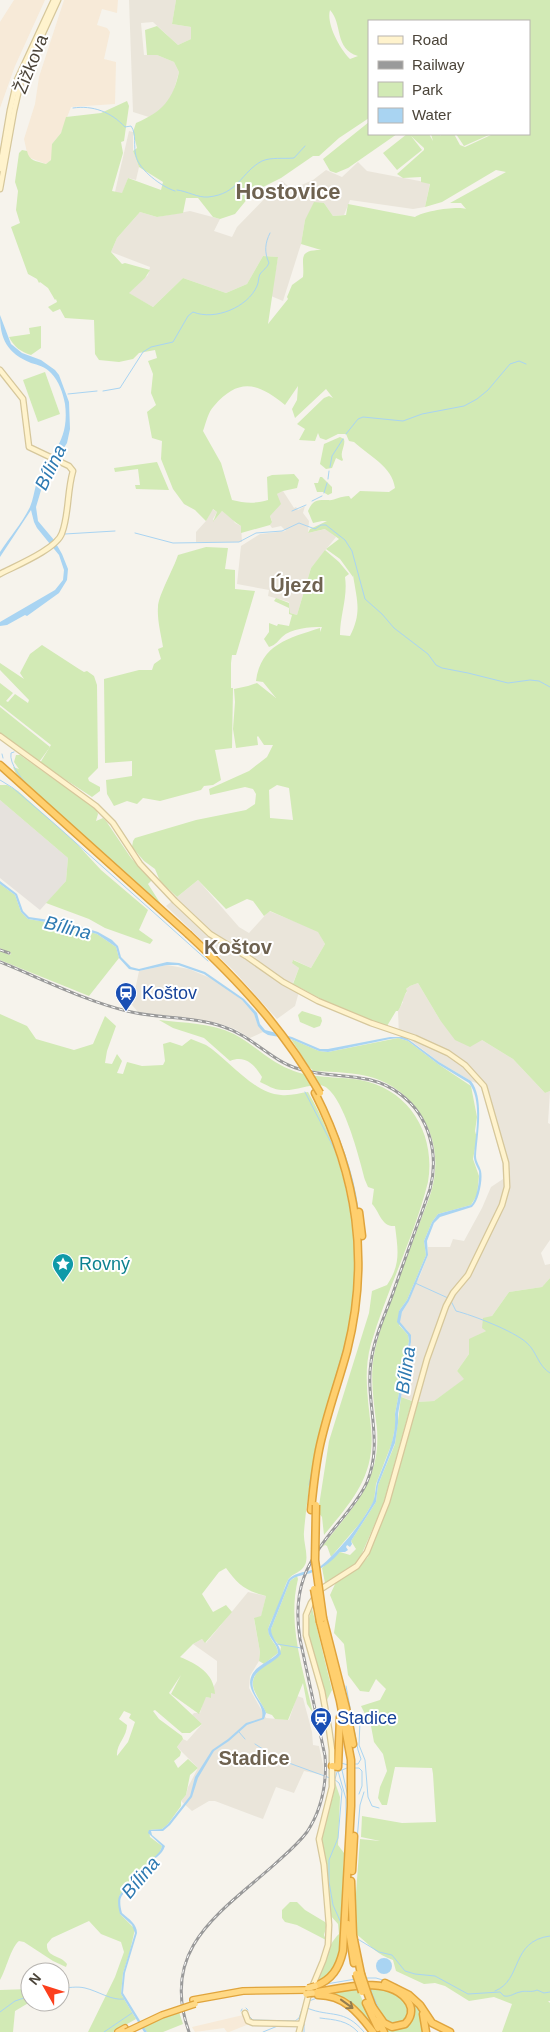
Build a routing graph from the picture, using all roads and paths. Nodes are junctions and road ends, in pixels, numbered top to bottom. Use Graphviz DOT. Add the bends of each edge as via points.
graph roads {
  1 [pos="56,0"];
  2 [pos="0,169"];
  3 [pos="0,189"];
  4 [pos="0,370"];
  5 [pos="0,574"];
  6 [pos="0,736"];
  7 [pos="0,765"];
  8 [pos="0,770"];
  9 [pos="187,936"];
  10 [pos="317,1093"];
  11 [pos="321,1620"];
  12 [pos="340,1701"];
  13 [pos="353,1760"];
  14 [pos="335,1766"];
  15 [pos="353,1772"];
  16 [pos="349,1935"];
  17 [pos="310,1991"];
  18 [pos="364,1992"];
  19 [pos="415,2001"];
  20 [pos="372,2006"];
  21 [pos="245,2013"];
  22 [pos="300,2024"];
  23 [pos="126,2031"];
  24 [pos="118,2032"];
  25 [pos="299,2032"];
  26 [pos="373,2032"];
  27 [pos="380,2032"];
  28 [pos="384,2032"];
  29 [pos="426,2032"];
  30 [pos="432,2032"];
  31 [pos="449,2032"];
  1 -- 2 [label="main road, Žižkova" via="20,73 7,122"];
  1 -- 3 [label="main road, Žižkova" via="21,81"];
  4 -- 5 [label="main road" via="25,404 28,445 73,471 63,530 57,542"];
  6 -- 14 [label="main road" via="96,806 113,823 135,858 206,931 283,982 336,1010 448,1053 481,1082 488,1097 507,1168 507,1187 500,1210 468,1275 449,1299 427,1359 387,1502 367,1552 357,1566 321,1589 306,1615 306,1635 325,1704"];
  7 -- 9 [label="highway"];
  8 -- 9 [label="highway"];
  9 -- 10 [label="highway, bridge" via="263,1016"];
  10 -- 11 [label="highway, bridge" via="348,1176 357,1223 359,1263 354,1317 319,1450 311,1510 311,1561"];
  10 -- 11 [label="highway, bridge" via="338,1131 352,1176 361,1224 363,1263 355,1336 323,1451 316,1505 315,1560"];
  11 -- 12 [label="highway"];
  11 -- 13 [label="highway" via="346,1708"];
  12 -- 13 [label="highway"];
  12 -- 14 [label="highway"];
  13 -- 15 [label="highway"];
  14 -- 22 [label="main road" via="319,1839 324,1865 328,1945"];
  15 -- 16 [label="highway" via="346,1889"];
  15 -- 16 [label="highway" via="356,1807"];
  16 -- 17 [label="highway" via="337,1969"];
  16 -- 18 [label="highway, bridge"];
  17 -- 19 [label="highway" via="356,1981 375,1981 401,1989"];
  17 -- 20 [label="highway" via="380,1986 404,1997 411,2015 405,2024 392,2027 384,2023"];
  17 -- 23 [label="highway, bridge" via="194,2002"];
  17 -- 26 [label="highway, one-way" via="342,2000"];
  18 -- 20 [label="highway"];
  18 -- 27 [label="highway"];
  19 -- 29 [label="highway" via="423,2014"];
  19 -- 31 [label="highway" via="432,2024"];
  20 -- 28 [label="highway"];
  21 -- 22 [label="main road" via="248,2021 253,2023"];
  22 -- 25 [label="main road"];
  23 -- 24 [label="highway"];
  30 -- 31 [label="highway"];
}
